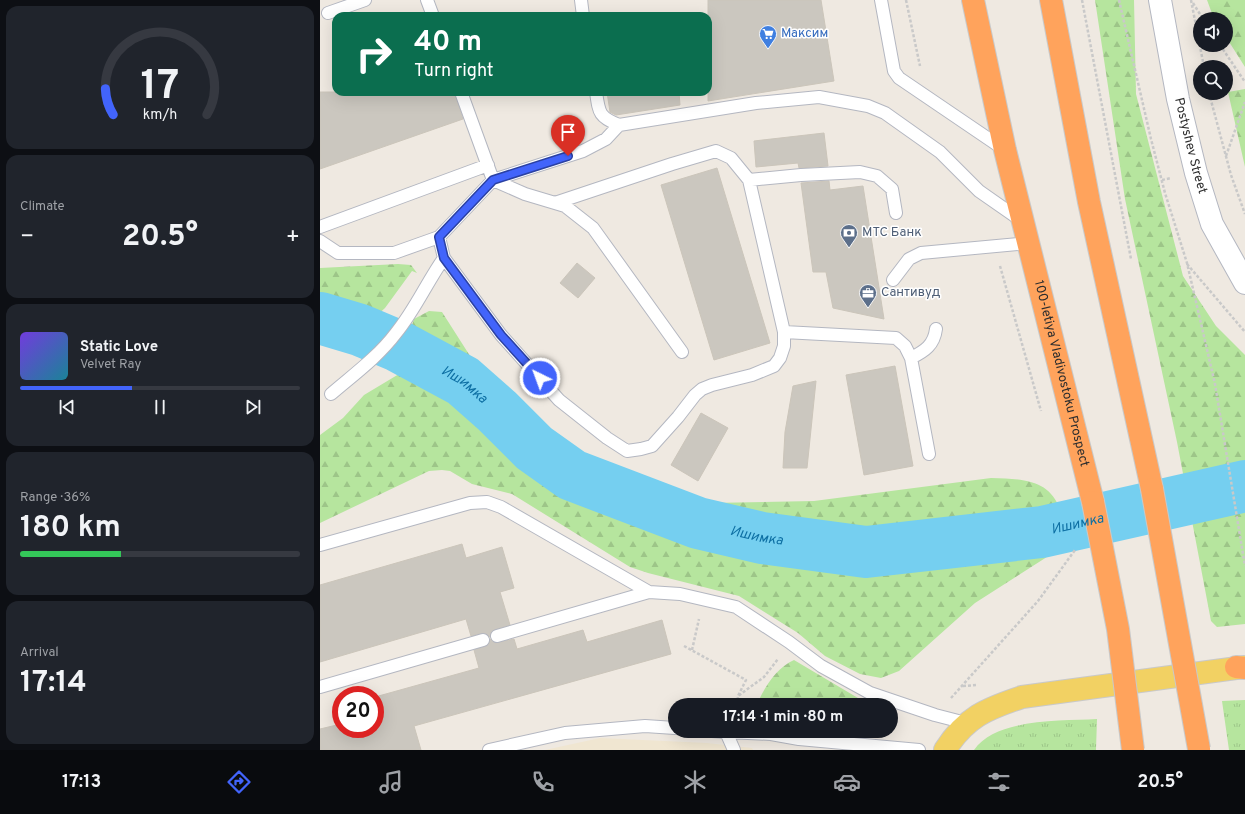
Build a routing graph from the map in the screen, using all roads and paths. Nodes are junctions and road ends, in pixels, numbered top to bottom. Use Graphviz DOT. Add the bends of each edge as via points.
graph roads {
  1 [pos="365,0"];
  2 [pos="427,0"];
  3 [pos="580,0"];
  4 [pos="881,0"];
  5 [pos="973,0"];
  6 [pos="1051,0"];
  7 [pos="1082,0"];
  8 [pos="1119,0"];
  9 [pos="1160,0"];
  10 [pos="1192,1"];
  11 [pos="432,12"];
  12 [pos="582,12"];
  13 [pos="1199,12"];
  14 [pos="328,13"];
  15 [pos="1225,52"];
  16 [pos="1203,60"];
  17 [pos="1245,82"];
  18 [pos="462,96"];
  19 [pos="597,96"];
  20 [pos="1211,100"];
  21 [pos="1245,102"];
  22 [pos="619,125"];
  23 [pos="1005,150"];
  24 [pos="1226,157"];
  25 [pos="488,165"];
  26 [pos="493,180"];
  27 [pos="749,180"];
  28 [pos="555,203"];
  29 [pos="896,213"];
  30 [pos="1245,214"];
  31 [pos="1022,221"];
  32 [pos="320,227"];
  33 [pos="439,237"];
  34 [pos="320,241"];
  35 [pos="1028,243"];
  36 [pos="444,258"];
  37 [pos="1131,262"];
  38 [pos="1186,263"];
  39 [pos="892,280"];
  40 [pos="1245,283"];
  41 [pos="936,329"];
  42 [pos="784,332"];
  43 [pos="1245,332"];
  44 [pos="682,352"];
  45 [pos="911,358"];
  46 [pos="331,394"];
  47 [pos="929,454"];
  48 [pos="320,545"];
  49 [pos="1076,548"];
  50 [pos="1245,566"];
  51 [pos="649,592"];
  52 [pos="703,599"];
  53 [pos="497,636"];
  54 [pos="483,640"];
  55 [pos="789,642"];
  56 [pos="684,646"];
  57 [pos="692,650"];
  58 [pos="1242,667"];
  59 [pos="963,686"];
  60 [pos="320,687"];
  61 [pos="738,696"];
  62 [pos="966,723"];
  63 [pos="668,728"];
  64 [pos="729,738"];
  65 [pos="790,738"];
  66 [pos="533,745"];
  67 [pos="489,750"];
  68 [pos="734,750"];
  69 [pos="919,750"];
  70 [pos="945,750"];
  71 [pos="1133,750"];
  72 [pos="1199,750"];
  1 -- 14 [label="lane"];
  2 -- 11 [label="lane"];
  3 -- 12 [label="lane"];
  4 -- 23 [label="lane" via="894,71 899,78"];
  5 -- 23 [label="highway, 100-letiya Vladivostoku Prospect"];
  6 -- 72 [label="highway, bridge" via="1089,202 1152,489"];
  7 -- 37 [label="path"];
  8 -- 38 [label="path" via="1165,193"];
  9 -- 40 [label="main road, Postyshev Street" via="1178,99 1196,173 1212,224"];
  10 -- 13 [label="path"];
  10 -- 16 [label="path"];
  15 -- 17 [label="path"];
  18 -- 25 [label="lane"];
  19 -- 22 [label="lane" via="599,108 606,120"];
  20 -- 24 [label="path"];
  21 -- 24 [label="path"];
  22 -- 26 [label="lane" via="606,139 583,151"];
  22 -- 31 [label="lane" via="756,103 819,97 868,106 885,113 940,152 979,191"];
  23 -- 31 [label="highway, 100-letiya Vladivostoku Prospect"];
  24 -- 30 [label="path"];
  25 -- 26 [label="lane"];
  25 -- 32 [label="lane"];
  26 -- 28 [label="lane"];
  26 -- 33 [label="lane"];
  27 -- 28 [label="lane" via="731,158 716,151"];
  27 -- 29 [label="lane" via="860,172 877,176 892,189"];
  27 -- 42 [label="lane"];
  28 -- 44 [label="lane" via="565,206 593,228"];
  31 -- 35 [label="highway, 100-letiya Vladivostoku Prospect"];
  33 -- 34 [label="lane" via="394,253 338,253"];
  33 -- 36 [label="lane"];
  35 -- 39 [label="lane" via="921,253 909,259"];
  35 -- 71 [label="highway, 100-letiya Vladivostoku Prospect, bridge" via="1093,502 1118,629"];
  36 -- 42 [label="lane" via="501,335 560,400 627,451 652,446 702,389 774,366 784,346"];
  36 -- 46 [label="lane" via="396,334 374,358"];
  38 -- 43 [label="path"];
  38 -- 50 [label="path" via="1215,384"];
  41 -- 45 [label="lane" via="931,345 924,352"];
  42 -- 45 [label="lane" via="896,338 905,346"];
  45 -- 47 [label="lane"];
  48 -- 51 [label="lane" via="470,503 487,502 501,507"];
  49 -- 59 [label="path" via="1038,601"];
  51 -- 52 [label="lane" via="680,594"];
  51 -- 53 [label="lane"];
  52 -- 55 [label="lane" via="736,607"];
  52 -- 57 [label="path"];
  54 -- 60 [label="lane"];
  55 -- 61 [label="path" via="764,677"];
  55 -- 62 [label="lane" via="821,666 870,693"];
  56 -- 57 [label="path"];
  57 -- 61 [label="path" via="746,680"];
  58 -- 62 [label="main road" via="1022,697 992,707"];
  62 -- 70 [label="main road"];
  63 -- 66 [label="lane" via="645,726 565,733"];
  64 -- 68 [label="lane"];
  65 -- 69 [label="lane"];
  66 -- 67 [label="lane"];
}
